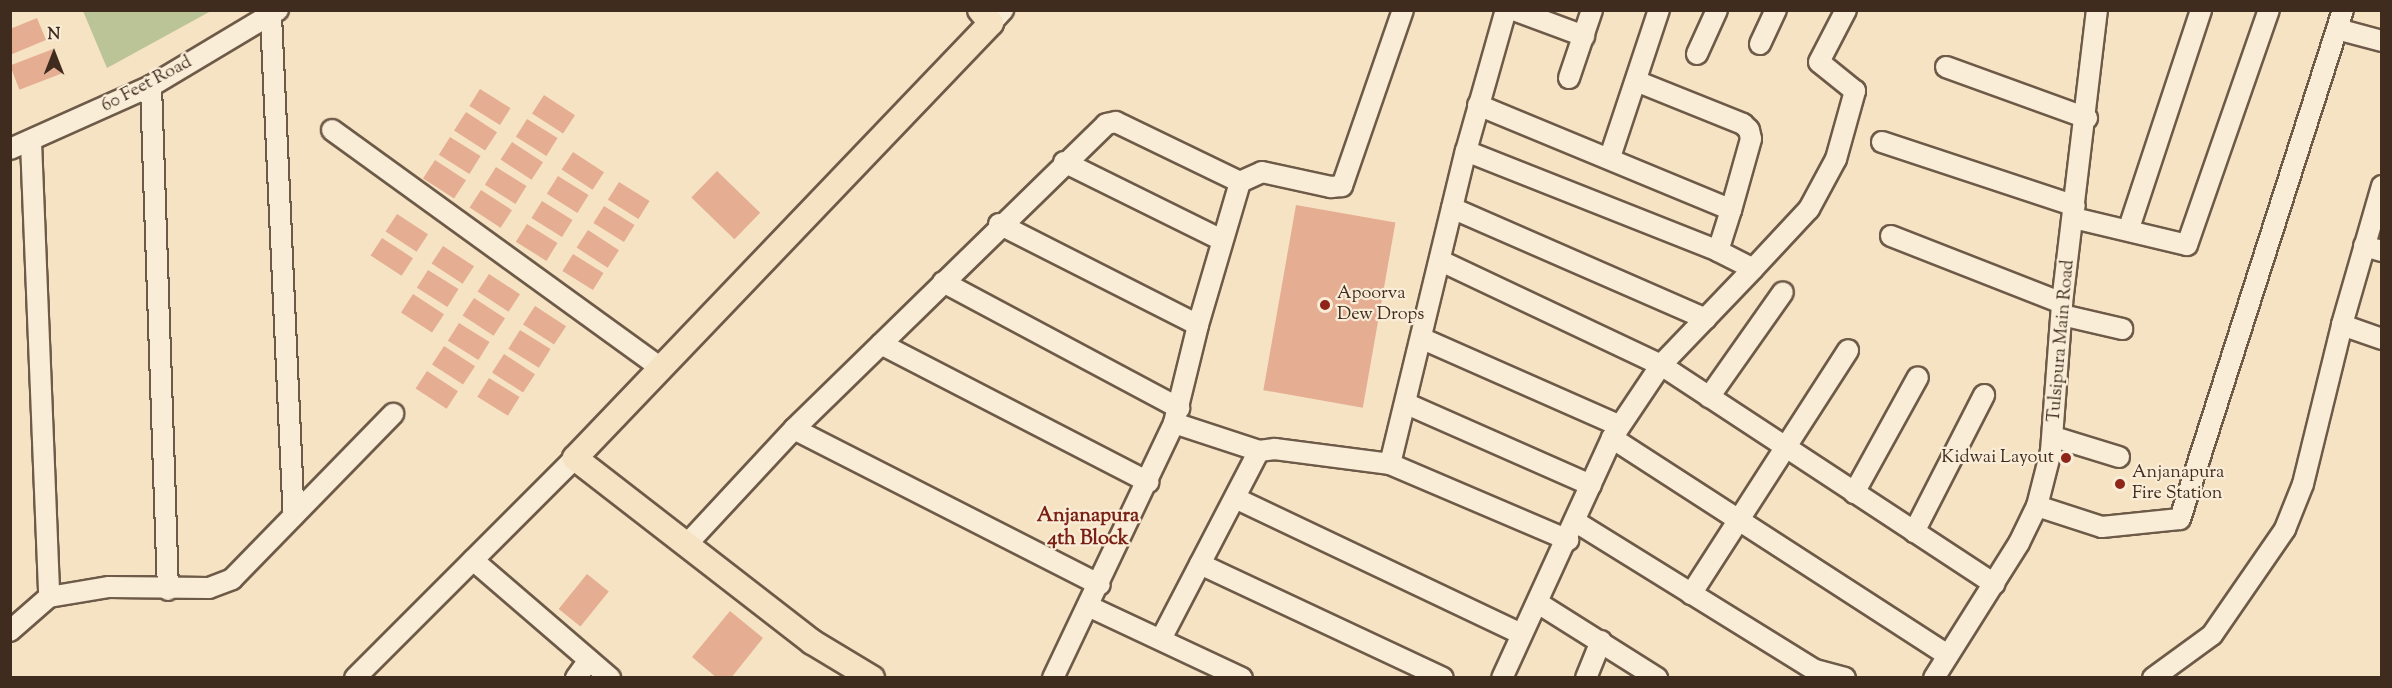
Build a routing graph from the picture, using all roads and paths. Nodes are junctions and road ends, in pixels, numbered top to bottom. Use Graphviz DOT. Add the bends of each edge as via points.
graph roads {
  1 [pos="1403,10"];
  2 [pos="1506,10"];
  3 [pos="1514,10"];
  4 [pos="1592,10"];
  5 [pos="1659,10"];
  6 [pos="1717,10"];
  7 [pos="1776,10"];
  8 [pos="1846,10"];
  9 [pos="2097,10"];
  10 [pos="2201,10"];
  11 [pos="2269,10"];
  12 [pos="275,13"];
  13 [pos="991,15"];
  14 [pos="2340,20"];
  15 [pos="1584,36"];
  16 [pos="2382,41"];
  17 [pos="1760,44"];
  18 [pos="1697,54"];
  19 [pos="1946,67"];
  20 [pos="1569,78"];
  21 [pos="1636,81"];
  22 [pos="151,86"];
  23 [pos="1478,105"];
  24 [pos="2086,118"];
  25 [pos="332,130"];
  26 [pos="31,142"];
  27 [pos="1882,142"];
  28 [pos="10,149"];
  29 [pos="1466,151"];
  30 [pos="1610,157"];
  31 [pos="1064,162"];
  32 [pos="1240,182"];
  33 [pos="2382,186"];
  34 [pos="1452,208"];
  35 [pos="1731,210"];
  36 [pos="2074,212"];
  37 [pos="999,224"];
  38 [pos="2129,228"];
  39 [pos="1891,236"];
  40 [pos="1222,240"];
  41 [pos="2373,249"];
  42 [pos="1718,251"];
  43 [pos="1441,261"];
  44 [pos="1753,269"];
  45 [pos="943,282"];
  46 [pos="1783,292"];
  47 [pos="2062,309"];
  48 [pos="1706,319"];
  49 [pos="1198,325"];
  50 [pos="2342,325"];
  51 [pos="2122,329"];
  52 [pos="1423,339"];
  53 [pos="2382,339"];
  54 [pos="881,344"];
  55 [pos="1848,350"];
  56 [pos="1661,365"];
  57 [pos="661,368"];
  58 [pos="1918,377"];
  59 [pos="1984,395"];
  60 [pos="1709,397"];
  61 [pos="1407,404"];
  62 [pos="393,414"];
  63 [pos="1177,416"];
  64 [pos="794,429"];
  65 [pos="1616,432"];
  66 [pos="2054,437"];
  67 [pos="1784,447"];
  68 [pos="1259,451"];
  69 [pos="2119,456"];
  70 [pos="574,458"];
  71 [pos="1390,464"];
  72 [pos="1149,482"];
  73 [pos="1591,485"];
  74 [pos="1854,493"];
  75 [pos="1234,498"];
  76 [pos="2037,506"];
  77 [pos="294,515"];
  78 [pos="1736,520"];
  79 [pos="1572,531"];
  80 [pos="1914,532"];
  81 [pos="688,543"];
  82 [pos="473,560"];
  83 [pos="1200,564"];
  84 [pos="1995,584"];
  85 [pos="1100,585"];
  86 [pos="168,590"];
  87 [pos="1691,594"];
  88 [pos="50,597"];
  89 [pos="1538,603"];
  90 [pos="1088,606"];
  91 [pos="10,631"];
  92 [pos="1521,634"];
  93 [pos="1161,639"];
  94 [pos="1601,641"];
  95 [pos="1948,655"];
  96 [pos="590,660"];
  97 [pos="1934,677"];
  98 [pos="355,678"];
  99 [pos="576,678"];
  100 [pos="610,678"];
  101 [pos="872,678"];
  102 [pos="1053,678"];
  103 [pos="1242,678"];
  104 [pos="1443,678"];
  105 [pos="1502,678"];
  106 [pos="1586,678"];
  107 [pos="1657,678"];
  108 [pos="1845,678"];
  109 [pos="2153,678"];
  1 -- 32 [label="street" via="1342,186 1262,172"];
  2 -- 23 [label="street"];
  3 -- 15 [label="street"];
  4 -- 15 [label="street"];
  5 -- 21 [label="street"];
  6 -- 18 [label="street"];
  7 -- 17 [label="street"];
  8 -- 44 [label="street" via="1819,62 1855,91 1836,159 1809,209"];
  9 -- 24 [label="street, Tulsipura Main Road"];
  10 -- 38 [label="street"];
  11 -- 38 [label="street" via="2189,241 2183,245"];
  12 -- 22 [label="street, 60 Feet Road"];
  12 -- 77 [label="street"];
  13 -- 57 [label="main road"];
  14 -- 16 [label="street"];
  14 -- 76 [label="street" via="2180,519 2102,527"];
  15 -- 20 [label="street"];
  19 -- 24 [label="street"];
  21 -- 30 [label="street"];
  21 -- 35 [label="street" via="1743,124 1749,130 1751,139"];
  22 -- 26 [label="street, 60 Feet Road"];
  22 -- 86 [label="street"];
  23 -- 29 [label="street"];
  23 -- 30 [label="street"];
  24 -- 36 [label="street, Tulsipura Main Road"];
  25 -- 57 [label="street"];
  26 -- 28 [label="street, 60 Feet Road"];
  26 -- 88 [label="street"];
  27 -- 36 [label="street"];
  29 -- 34 [label="street"];
  29 -- 42 [label="street"];
  30 -- 35 [label="street"];
  31 -- 32 [label="street" via="1106,124 1116,122"];
  31 -- 37 [label="street"];
  31 -- 40 [label="street"];
  32 -- 40 [label="street"];
  33 -- 41 [label="street"];
  34 -- 43 [label="street"];
  34 -- 48 [label="street"];
  35 -- 42 [label="street"];
  36 -- 38 [label="street"];
  36 -- 47 [label="street, Tulsipura Main Road"];
  37 -- 45 [label="street"];
  37 -- 49 [label="street"];
  39 -- 47 [label="street"];
  40 -- 49 [label="street"];
  41 -- 50 [label="street"];
  42 -- 44 [label="street"];
  43 -- 52 [label="street"];
  43 -- 56 [label="street"];
  44 -- 48 [label="street"];
  45 -- 54 [label="street"];
  45 -- 63 [label="street"];
  46 -- 60 [label="street"];
  47 -- 51 [label="street"];
  47 -- 66 [label="street, Tulsipura Main Road"];
  48 -- 56 [label="street"];
  49 -- 63 [label="street"];
  50 -- 53 [label="street"];
  50 -- 109 [label="street" via="2303,484 2285,529 2212,635"];
  52 -- 61 [label="street"];
  52 -- 65 [label="street"];
  54 -- 64 [label="street"];
  54 -- 72 [label="street"];
  55 -- 67 [label="street"];
  56 -- 60 [label="street"];
  56 -- 65 [label="street"];
  57 -- 70 [label="main road"];
  58 -- 74 [label="street"];
  59 -- 80 [label="street"];
  60 -- 67 [label="street"];
  61 -- 71 [label="street"];
  61 -- 73 [label="street"];
  62 -- 77 [label="street"];
  63 -- 68 [label="street"];
  63 -- 72 [label="street"];
  64 -- 81 [label="street"];
  64 -- 85 [label="street"];
  65 -- 73 [label="street"];
  65 -- 78 [label="street"];
  66 -- 69 [label="street"];
  66 -- 76 [label="street, Tulsipura Main Road"];
  67 -- 74 [label="street"];
  67 -- 78 [label="street"];
  68 -- 71 [label="street" via="1275,449"];
  68 -- 75 [label="street"];
  70 -- 81 [label="main road"];
  70 -- 82 [label="street"];
  71 -- 79 [label="street"];
  72 -- 85 [label="street"];
  73 -- 79 [label="street"];
  74 -- 80 [label="street"];
  75 -- 83 [label="street"];
  75 -- 92 [label="street"];
  76 -- 84 [label="street, Tulsipura Main Road"];
  77 -- 86 [label="street" via="232,579 209,588"];
  78 -- 87 [label="street"];
  78 -- 95 [label="street"];
  79 -- 87 [label="street"];
  79 -- 89 [label="street"];
  80 -- 84 [label="street"];
  81 -- 101 [label="main road" via="812,642"];
  82 -- 96 [label="street"];
  82 -- 98 [label="street"];
  83 -- 93 [label="street"];
  83 -- 104 [label="street"];
  84 -- 95 [label="street, Tulsipura Main Road"];
  85 -- 90 [label="street"];
  86 -- 88 [label="street" via="109,587"];
  87 -- 108 [label="street" via="1815,670"];
  88 -- 91 [label="street"];
  89 -- 92 [label="street"];
  89 -- 94 [label="street"];
  90 -- 93 [label="street"];
  90 -- 102 [label="street"];
  92 -- 105 [label="street"];
  93 -- 103 [label="street"];
  94 -- 106 [label="street"];
  94 -- 107 [label="street"];
  95 -- 97 [label="street, Tulsipura Main Road"];
  96 -- 99 [label="street"];
  96 -- 100 [label="street"];
}
